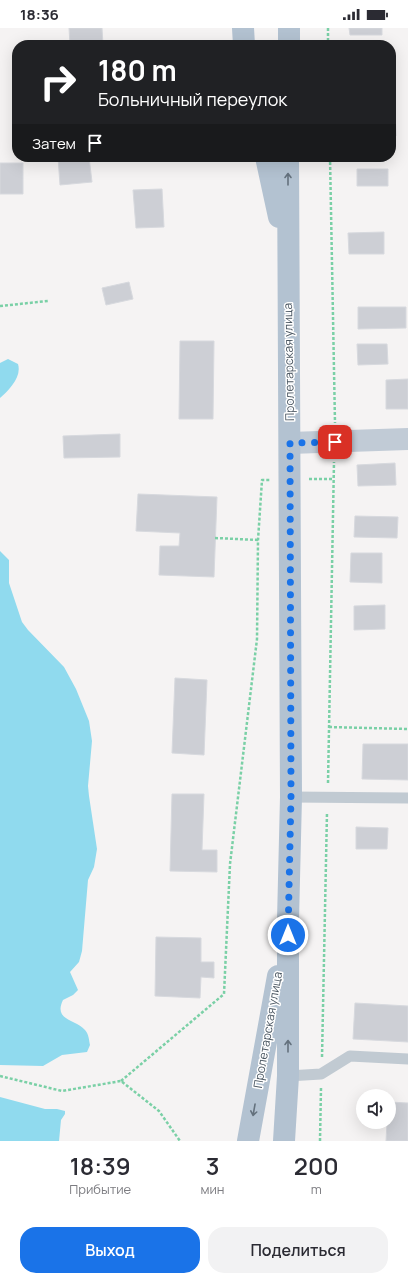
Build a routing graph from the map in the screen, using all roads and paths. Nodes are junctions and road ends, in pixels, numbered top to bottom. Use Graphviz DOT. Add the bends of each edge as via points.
graph roads {
  1 [pos="242,28"];
  2 [pos="328,28"];
  3 [pos="243,40"];
  4 [pos="328,40"];
  5 [pos="267,162"];
  6 [pos="288,162"];
  7 [pos="330,162"];
  8 [pos="288,260"];
  9 [pos="48,301"];
  10 [pos="0,306"];
  11 [pos="335,427"];
  12 [pos="408,439"];
  13 [pos="290,443"];
  14 [pos="216,538"];
  15 [pos="329,727"];
  16 [pos="408,730"];
  17 [pos="291,797"];
  18 [pos="408,798"];
  19 [pos="288,920"];
  20 [pos="408,1059"];
  21 [pos="0,1076"];
  22 [pos="288,1076"];
  23 [pos="121,1081"];
  24 [pos="178,1141"];
  25 [pos="248,1141"];
  26 [pos="284,1141"];
  1 -- 3 [label="main road"];
  2 -- 4 [label="path"];
  5 -- 8 [label="main road, Пролетарская улица"];
  8 -- 6 [label="main road, Пролетарская улица, one-way"];
  7 -- 11 [label="path"];
  8 -- 13 [label="main road, Пролетарская улица"];
  9 -- 10 [label="path"];
  12 -- 13 [label="street"];
  13 -- 17 [label="main road, Пролетарская улица"];
  14 -- 23 [label="path" via="258,540 257,639 230,864 224,994"];
  15 -- 16 [label="path"];
  17 -- 18 [label="lane"];
  17 -- 19 [label="main road, Пролетарская улица"];
  22 -- 19 [label="main road, Пролетарская улица, one-way"];
  19 -- 25 [label="main road, Пролетарская улица, one-way"];
  20 -- 22 [label="lane" via="350,1056 322,1074"];
  21 -- 23 [label="path" via="62,1091"];
  22 -- 26 [label="main road, Пролетарская улица"];
  23 -- 24 [label="path" via="159,1111"];
}
